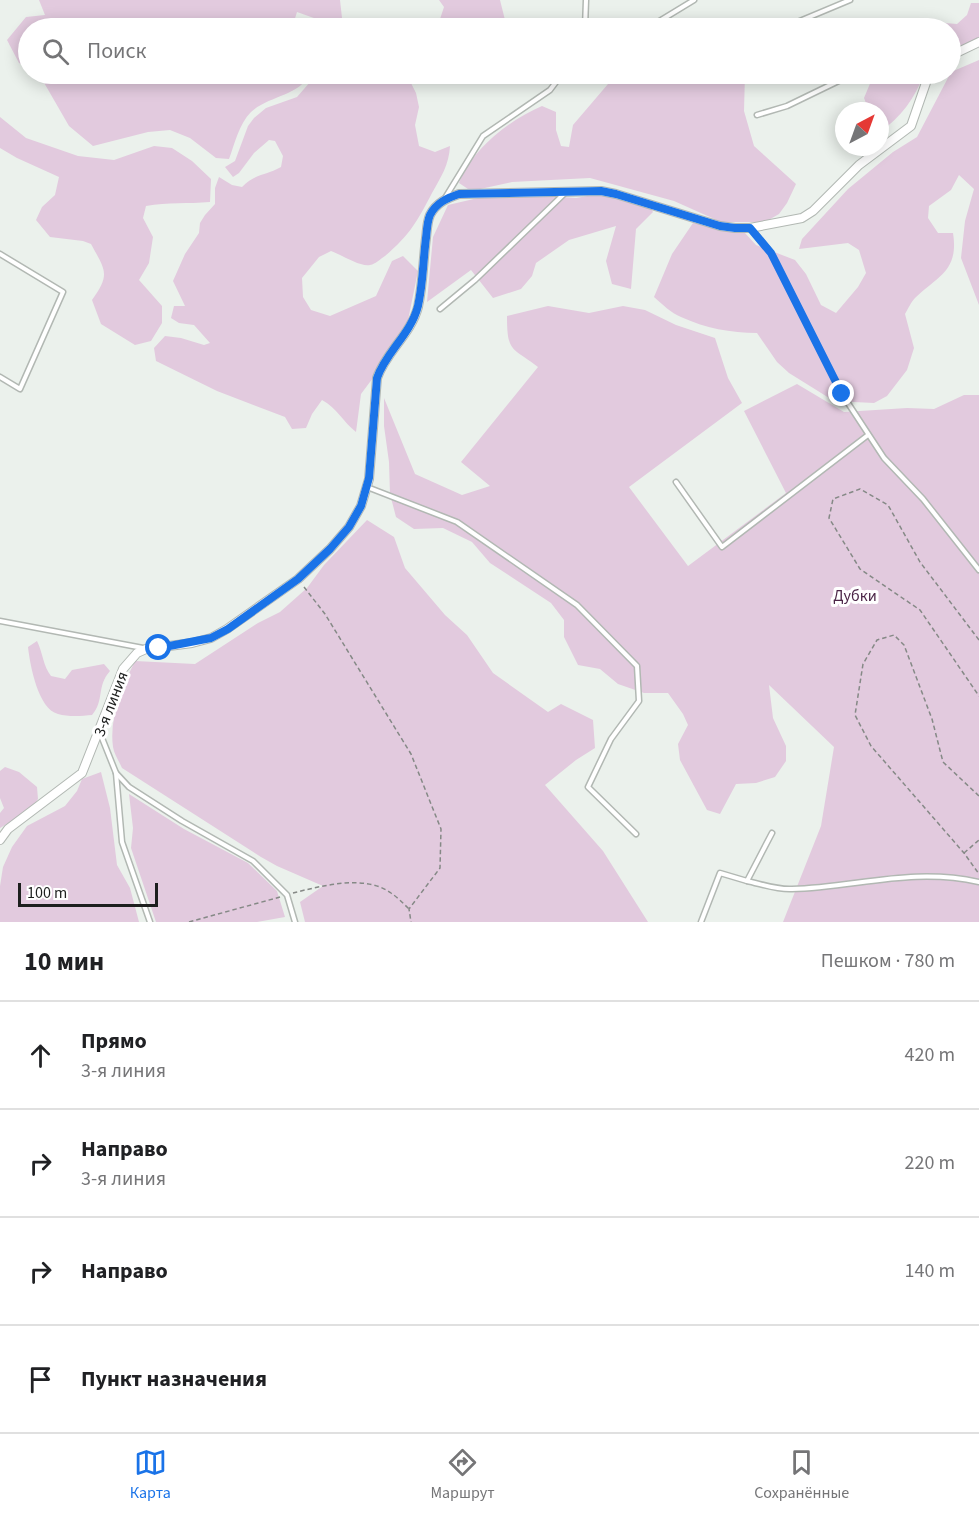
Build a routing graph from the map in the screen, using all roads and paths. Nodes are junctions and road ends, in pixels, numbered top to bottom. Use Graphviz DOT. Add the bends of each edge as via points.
graph roads {
  1 [pos="586,0"];
  2 [pos="693,0"];
  3 [pos="850,0"];
  4 [pos="585,18"];
  5 [pos="664,18"];
  6 [pos="807,18"];
  7 [pos="979,42"];
  8 [pos="961,51"];
  9 [pos="554,84"];
  10 [pos="833,84"];
  11 [pos="926,84"];
  12 [pos="757,115"];
  13 [pos="565,192"];
  14 [pos="445,199"];
  15 [pos="750,228"];
  16 [pos="0,254"];
  17 [pos="440,309"];
  18 [pos="0,377"];
  19 [pos="868,435"];
  20 [pos="676,482"];
  21 [pos="367,487"];
  22 [pos="979,570"];
  23 [pos="298,579"];
  24 [pos="0,621"];
  25 [pos="979,640"];
  26 [pos="146,649"];
  27 [pos="979,696"];
  28 [pos="99,733"];
  29 [pos="116,773"];
  30 [pos="979,796"];
  31 [pos="772,833"];
  32 [pos="636,834"];
  33 [pos="0,840"];
  34 [pos="979,840"];
  35 [pos="964,853"];
  36 [pos="979,874"];
  37 [pos="747,881"];
  38 [pos="979,882"];
  39 [pos="286,895"];
  40 [pos="410,909"];
  41 [pos="150,922"];
  42 [pos="189,922"];
  43 [pos="295,922"];
  44 [pos="411,922"];
  45 [pos="701,922"];
  1 -- 4 [label="lane"];
  2 -- 5 [label="lane"];
  3 -- 6 [label="lane"];
  7 -- 8 [label="street"];
  9 -- 14 [label="lane" via="483,136"];
  10 -- 12 [label="lane"];
  11 -- 15 [label="street" via="911,126 860,165 813,212 802,218"];
  13 -- 14 [label="street" via="459,194"];
  13 -- 15 [label="street" via="601,191 720,226"];
  13 -- 17 [label="lane"];
  14 -- 21 [label="street" via="429,217 417,308 377,378"];
  15 -- 19 [label="lane" via="771,253 837,386"];
  16 -- 18 [label="lane" via="63,292 20,389"];
  19 -- 20 [label="lane" via="722,547"];
  19 -- 22 [label="lane"];
  21 -- 23 [label="street" via="349,527"];
  21 -- 32 [label="lane" via="457,522 577,605 637,666 639,701 611,739 588,787"];
  23 -- 26 [label="street" via="211,638"];
  23 -- 40 [label="path" via="325,614 411,754 441,829 440,868"];
  24 -- 26 [label="lane"];
  25 -- 27 [label="path" via="920,562 888,505 860,489 833,499 829,518 860,569 920,610"];
  26 -- 28 [label="street, 3-я линия" via="123,669"];
  28 -- 29 [label="lane"];
  28 -- 33 [label="street, 3-я линия" via="82,773 8,829"];
  29 -- 39 [label="lane" via="129,787 253,861"];
  29 -- 41 [label="lane" via="122,842"];
  30 -- 35 [label="path" via="943,762 932,719 904,645 894,635 877,640 863,664 855,715 871,746"];
  31 -- 37 [label="lane"];
  34 -- 35 [label="path"];
  35 -- 36 [label="path"];
  37 -- 38 [label="lane" via="790,890 894,877 953,876"];
  37 -- 45 [label="lane" via="720,873"];
  39 -- 40 [label="path" via="326,885 370,885 389,891"];
  39 -- 42 [label="path"];
  39 -- 43 [label="lane"];
  40 -- 44 [label="path"];
}
